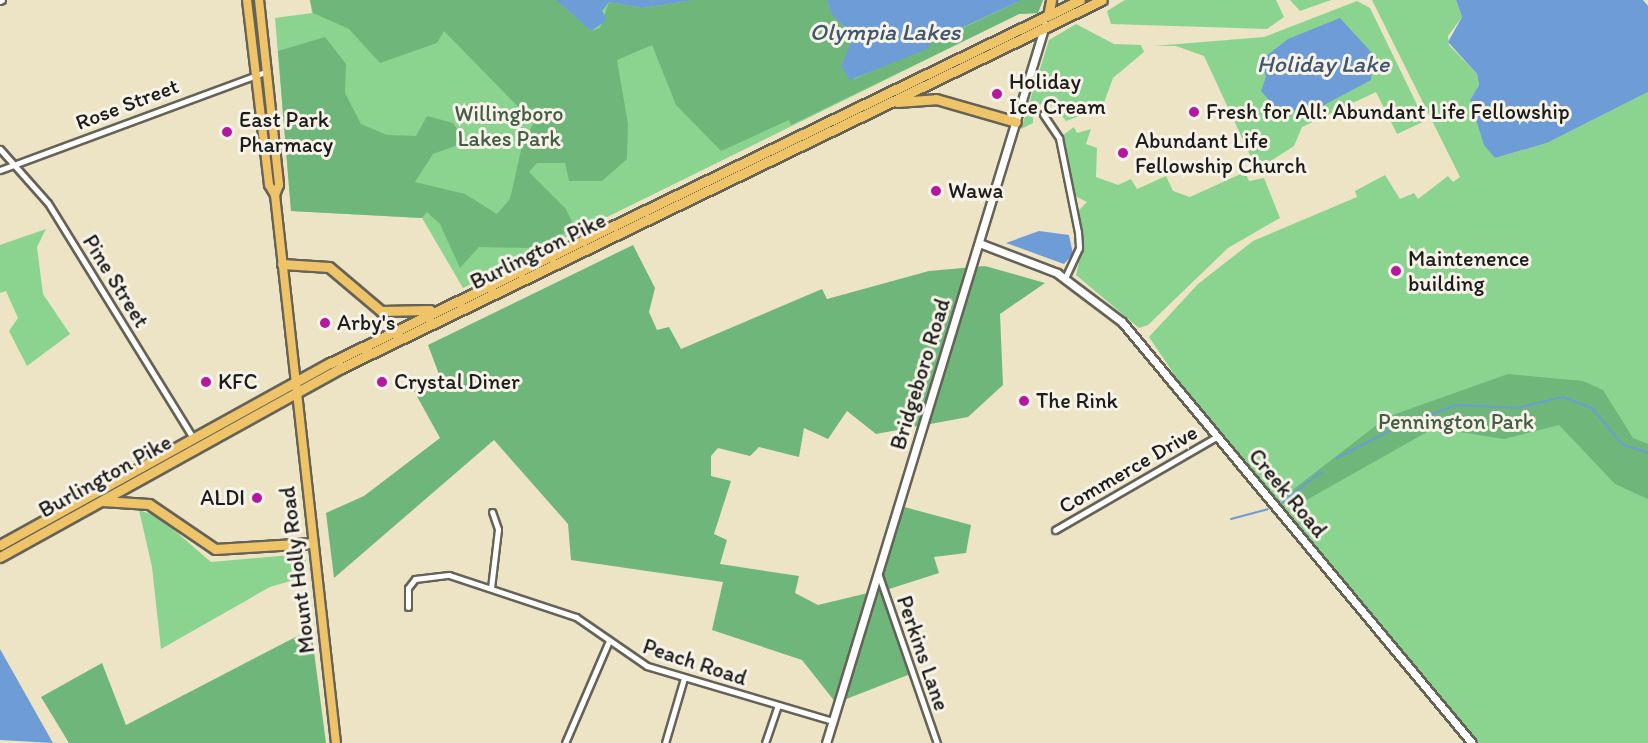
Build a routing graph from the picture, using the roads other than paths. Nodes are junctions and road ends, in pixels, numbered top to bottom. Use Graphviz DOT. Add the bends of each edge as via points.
graph roads {
  1 [pos="247,0"];
  2 [pos="259,0"];
  3 [pos="1051,0"];
  4 [pos="1080,0"];
  5 [pos="1102,0"];
  6 [pos="1048,16"];
  7 [pos="1045,27"];
  8 [pos="267,71"];
  9 [pos="256,73"];
  10 [pos="892,102"];
  11 [pos="1043,114"];
  12 [pos="1016,122"];
  13 [pos="0,149"];
  14 [pos="15,165"];
  15 [pos="0,170"];
  16 [pos="275,195"];
  17 [pos="979,243"];
  18 [pos="282,264"];
  19 [pos="1065,278"];
  20 [pos="442,309"];
  21 [pos="295,387"];
  22 [pos="1218,436"];
  23 [pos="193,438"];
  24 [pos="100,501"];
  25 [pos="492,512"];
  26 [pos="1055,530"];
  27 [pos="312,543"];
  28 [pos="0,545"];
  29 [pos="0,557"];
  30 [pos="878,573"];
  31 [pos="491,588"];
  32 [pos="408,607"];
  33 [pos="609,641"];
  34 [pos="684,678"];
  35 [pos="778,705"];
  36 [pos="833,721"];
  37 [pos="336,743"];
  38 [pos="565,743"];
  39 [pos="665,743"];
  40 [pos="765,743"];
  41 [pos="826,743"];
  42 [pos="938,743"];
  43 [pos="1472,743"];
  1 -- 9 [label="main road"];
  2 -- 8 [label="main road"];
  3 -- 6 [label="highway"];
  4 -- 6 [label="highway, Burlington Pike"];
  5 -- 7 [label="highway, Burlington Pike"];
  6 -- 7 [label="street, Bridgeboro Road"];
  6 -- 20 [label="highway, Burlington Pike"];
  7 -- 10 [label="highway, Burlington Pike"];
  7 -- 12 [label="street, Bridgeboro Road"];
  8 -- 9 [label="street, Rose Street"];
  8 -- 16 [label="main road" via="279,185"];
  9 -- 14 [label="street, Rose Street"];
  9 -- 16 [label="main road" via="269,186"];
  10 -- 12 [label="highway" via="936,99"];
  10 -- 21 [label="highway, Burlington Pike"];
  11 -- 19 [label="street" via="1059,138 1077,232 1079,248"];
  12 -- 17 [label="street, Bridgeboro Road"];
  13 -- 14 [label="street, Pine Street"];
  14 -- 15 [label="street, Rose Street"];
  14 -- 23 [label="street, Pine Street" via="48,203"];
  16 -- 18 [label="main road, Mount Holly Road"];
  17 -- 19 [label="street, Creek Road"];
  17 -- 30 [label="street, Bridgeboro Road"];
  18 -- 20 [label="highway" via="329,267 381,311 403,315"];
  18 -- 21 [label="main road, Mount Holly Road"];
  19 -- 22 [label="street, Creek Road" via="1127,327"];
  20 -- 21 [label="highway, Burlington Pike"];
  21 -- 23 [label="highway, Burlington Pike"];
  21 -- 24 [label="highway, Burlington Pike"];
  21 -- 27 [label="main road, Mount Holly Road"];
  22 -- 26 [label="street, Commerce Drive"];
  22 -- 43 [label="street, Creek Road"];
  23 -- 28 [label="highway, Burlington Pike"];
  24 -- 27 [label="highway" via="149,504 206,545 225,551"];
  24 -- 29 [label="highway, Burlington Pike"];
  25 -- 31 [label="street" via="498,529"];
  27 -- 37 [label="main road, Mount Holly Road"];
  30 -- 36 [label="street, Bridgeboro Road"];
  30 -- 42 [label="street, Perkins Lane"];
  31 -- 32 [label="street, Peach Road" via="427,574 411,583"];
  31 -- 33 [label="street, Peach Road" via="568,613"];
  33 -- 34 [label="street, Peach Road" via="647,666"];
  33 -- 38 [label="street"];
  34 -- 35 [label="street, Peach Road"];
  34 -- 39 [label="street"];
  35 -- 36 [label="street, Peach Road"];
  35 -- 40 [label="street"];
  36 -- 41 [label="street, Bridgeboro Road"];
}
